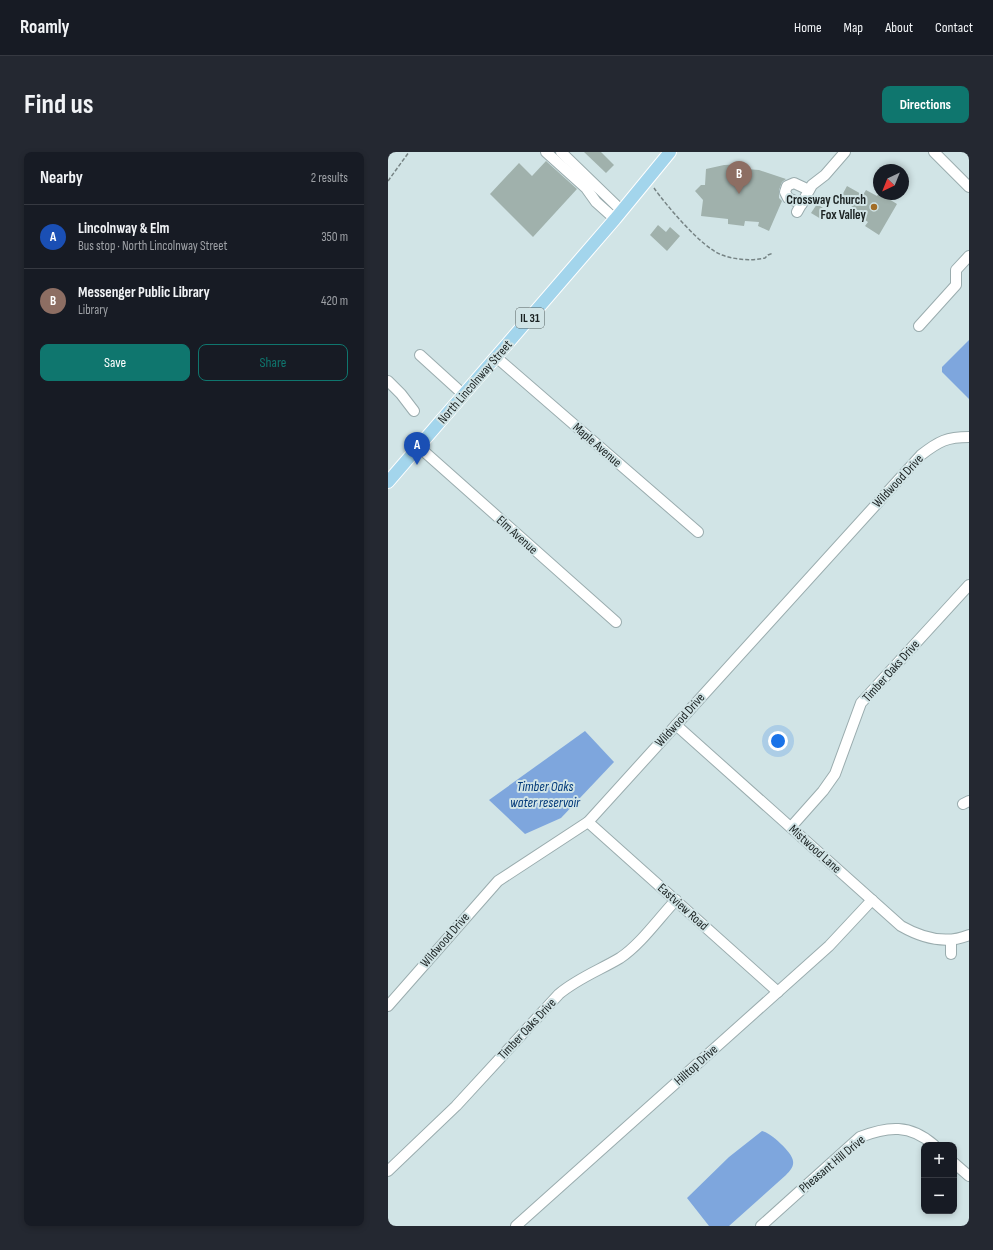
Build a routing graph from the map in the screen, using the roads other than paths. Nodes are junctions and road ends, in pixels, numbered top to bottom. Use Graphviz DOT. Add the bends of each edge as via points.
graph roads {
  1 [pos="546,152"];
  2 [pos="561,152"];
  3 [pos="670,152"];
  4 [pos="845,152"];
  5 [pos="934,152"];
  6 [pos="969,186"];
  7 [pos="810,190"];
  8 [pos="618,215"];
  9 [pos="969,256"];
  10 [pos="918,326"];
  11 [pos="420,355"];
  12 [pos="496,357"];
  13 [pos="388,381"];
  14 [pos="464,394"];
  15 [pos="414,411"];
  16 [pos="969,437"];
  17 [pos="419,447"];
  18 [pos="390,475"];
  19 [pos="698,532"];
  20 [pos="969,585"];
  21 [pos="616,622"];
  22 [pos="676,725"];
  23 [pos="588,822"];
  24 [pos="791,827"];
  25 [pos="676,900"];
  26 [pos="872,900"];
  27 [pos="969,935"];
  28 [pos="951,940"];
  29 [pos="951,954"];
  30 [pos="778,992"];
  31 [pos="388,1006"];
  32 [pos="929,1142"];
  33 [pos="957,1166"];
  34 [pos="388,1171"];
  35 [pos="969,1176"];
  36 [pos="516,1226"];
  37 [pos="761,1226"];
  1 -- 8 [label="street" via="586,188 596,202"];
  2 -- 8 [label="street"];
  3 -- 8 [label="main road, North Lincolnway Street / IL 31"];
  4 -- 7 [label="street"];
  5 -- 6 [label="street"];
  7 -- 7 [label="street" via="794,183 787,186 785,192 799,208"];
  8 -- 12 [label="main road, North Lincolnway Street / IL 31"];
  9 -- 10 [label="street" via="956,270 956,285"];
  11 -- 14 [label="street"];
  12 -- 14 [label="main road, North Lincolnway Street / IL 31"];
  12 -- 19 [label="street, Maple Avenue"];
  13 -- 15 [label="street"];
  14 -- 17 [label="main road, North Lincolnway Street / IL 31"];
  16 -- 22 [label="street, Wildwood Drive" via="950,437 936,443 921,455"];
  17 -- 18 [label="main road, North Lincolnway Street / IL 31"];
  17 -- 21 [label="street, Elm Avenue"];
  20 -- 24 [label="street, Timber Oaks Drive" via="861,703 835,774"];
  22 -- 23 [label="street, Wildwood Drive"];
  22 -- 24 [label="street, Mistwood Lane"];
  23 -- 25 [label="street, Eastview Road"];
  23 -- 31 [label="street, Wildwood Drive" via="498,881"];
  24 -- 26 [label="street, Mistwood Lane"];
  25 -- 30 [label="street, Eastview Road"];
  25 -- 34 [label="street, Timber Oaks Drive" via="621,957 571,984 559,994 456,1106"];
  26 -- 28 [label="street, Mistwood Lane" via="901,926 918,936"];
  26 -- 30 [label="street, Hilltop Drive" via="829,946"];
  27 -- 28 [label="street, Mistwood Lane"];
  28 -- 29 [label="street"];
  30 -- 36 [label="street, Hilltop Drive"];
  32 -- 37 [label="street, Pheasant Hill Drive" via="910,1130 892,1128 860,1137"];
  33 -- 35 [label="street"];
}
